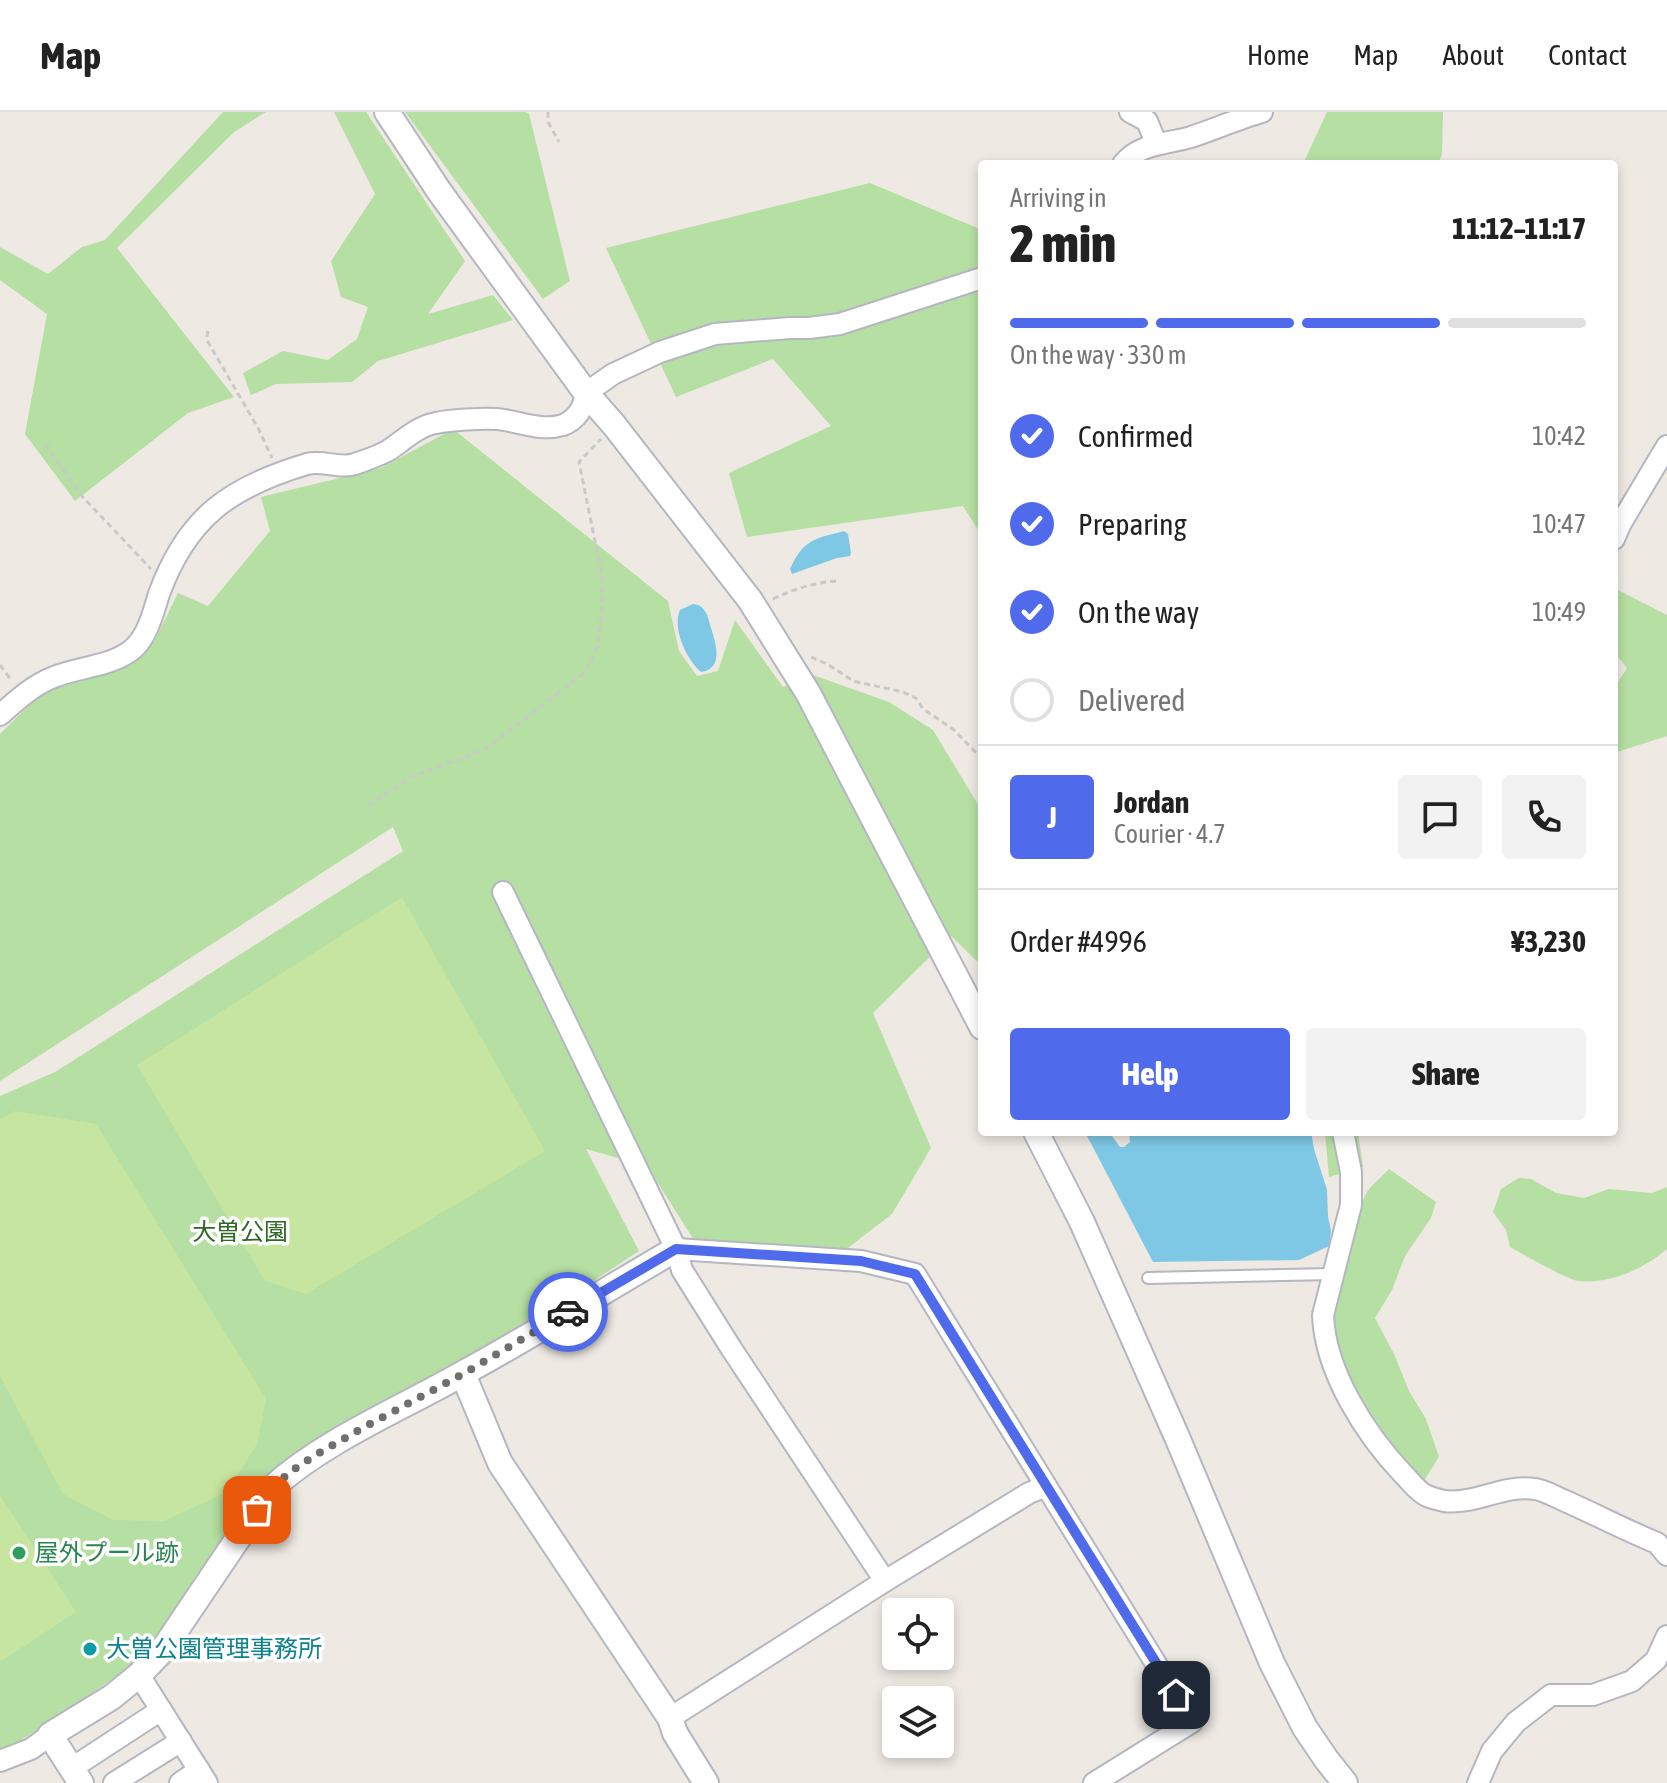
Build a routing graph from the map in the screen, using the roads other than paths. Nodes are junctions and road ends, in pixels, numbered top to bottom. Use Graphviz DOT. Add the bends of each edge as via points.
graph roads {
  1 [pos="387,112"];
  2 [pos="1130,112"];
  3 [pos="1262,112"];
  4 [pos="1156,143"];
  5 [pos="1126,160"];
  6 [pos="978,279"];
  7 [pos="586,393"];
  8 [pos="1667,446"];
  9 [pos="1618,530"];
  10 [pos="0,715"];
  11 [pos="503,892"];
  12 [pos="978,1019"];
  13 [pos="1038,1136"];
  14 [pos="1344,1136"];
  15 [pos="676,1249"];
  16 [pos="1333,1274"];
  17 [pos="1148,1278"];
  18 [pos="463,1374"];
  19 [pos="1046,1486"];
  20 [pos="1667,1555"];
  21 [pos="885,1581"];
  22 [pos="1667,1636"];
  23 [pos="139,1675"];
  24 [pos="161,1710"];
  25 [pos="670,1718"];
  26 [pos="50,1735"];
  27 [pos="181,1741"];
  28 [pos="0,1761"];
  29 [pos="76,1776"];
  30 [pos="203,1777"];
  31 [pos="114,1783"];
  32 [pos="180,1783"];
  33 [pos="706,1783"];
  34 [pos="1094,1783"];
  35 [pos="1345,1783"];
  36 [pos="1478,1783"];
  1 -- 7 [label="street"];
  2 -- 4 [label="street" via="1147,121"];
  3 -- 4 [label="street"];
  4 -- 5 [label="street"];
  6 -- 7 [label="street" via="840,324 715,334 660,352"];
  7 -- 10 [label="street" via="584,407 563,425 497,419 434,423 351,466 311,463 231,496 180,547 143,637 131,651 33,687"];
  7 -- 12 [label="street" via="750,600 808,693"];
  8 -- 9 [label="street"];
  11 -- 15 [label="street"];
  13 -- 35 [label="street" via="1095,1250 1272,1663 1305,1728"];
  14 -- 16 [label="street" via="1351,1205"];
  15 -- 18 [label="street"];
  15 -- 19 [label="street" via="861,1261 915,1274"];
  15 -- 21 [label="street" via="698,1296"];
  16 -- 17 [label="lane"];
  16 -- 20 [label="street" via="1323,1315 1326,1341 1342,1384 1384,1452 1424,1495 1457,1501 1536,1488 1657,1543"];
  18 -- 23 [label="street" via="359,1430 272,1488 162,1651"];
  18 -- 25 [label="street" via="500,1463"];
  19 -- 21 [label="street"];
  19 -- 34 [label="street" via="1192,1722"];
  21 -- 25 [label="street"];
  22 -- 36 [label="street" via="1656,1660 1632,1681 1593,1695 1551,1695 1516,1722 1492,1751"];
  23 -- 24 [label="street"];
  23 -- 26 [label="street"];
  24 -- 27 [label="street"];
  24 -- 29 [label="street"];
  25 -- 33 [label="street"];
  26 -- 28 [label="street"];
  26 -- 29 [label="street"];
  27 -- 30 [label="street"];
  27 -- 31 [label="street"];
  30 -- 32 [label="street"];
}
